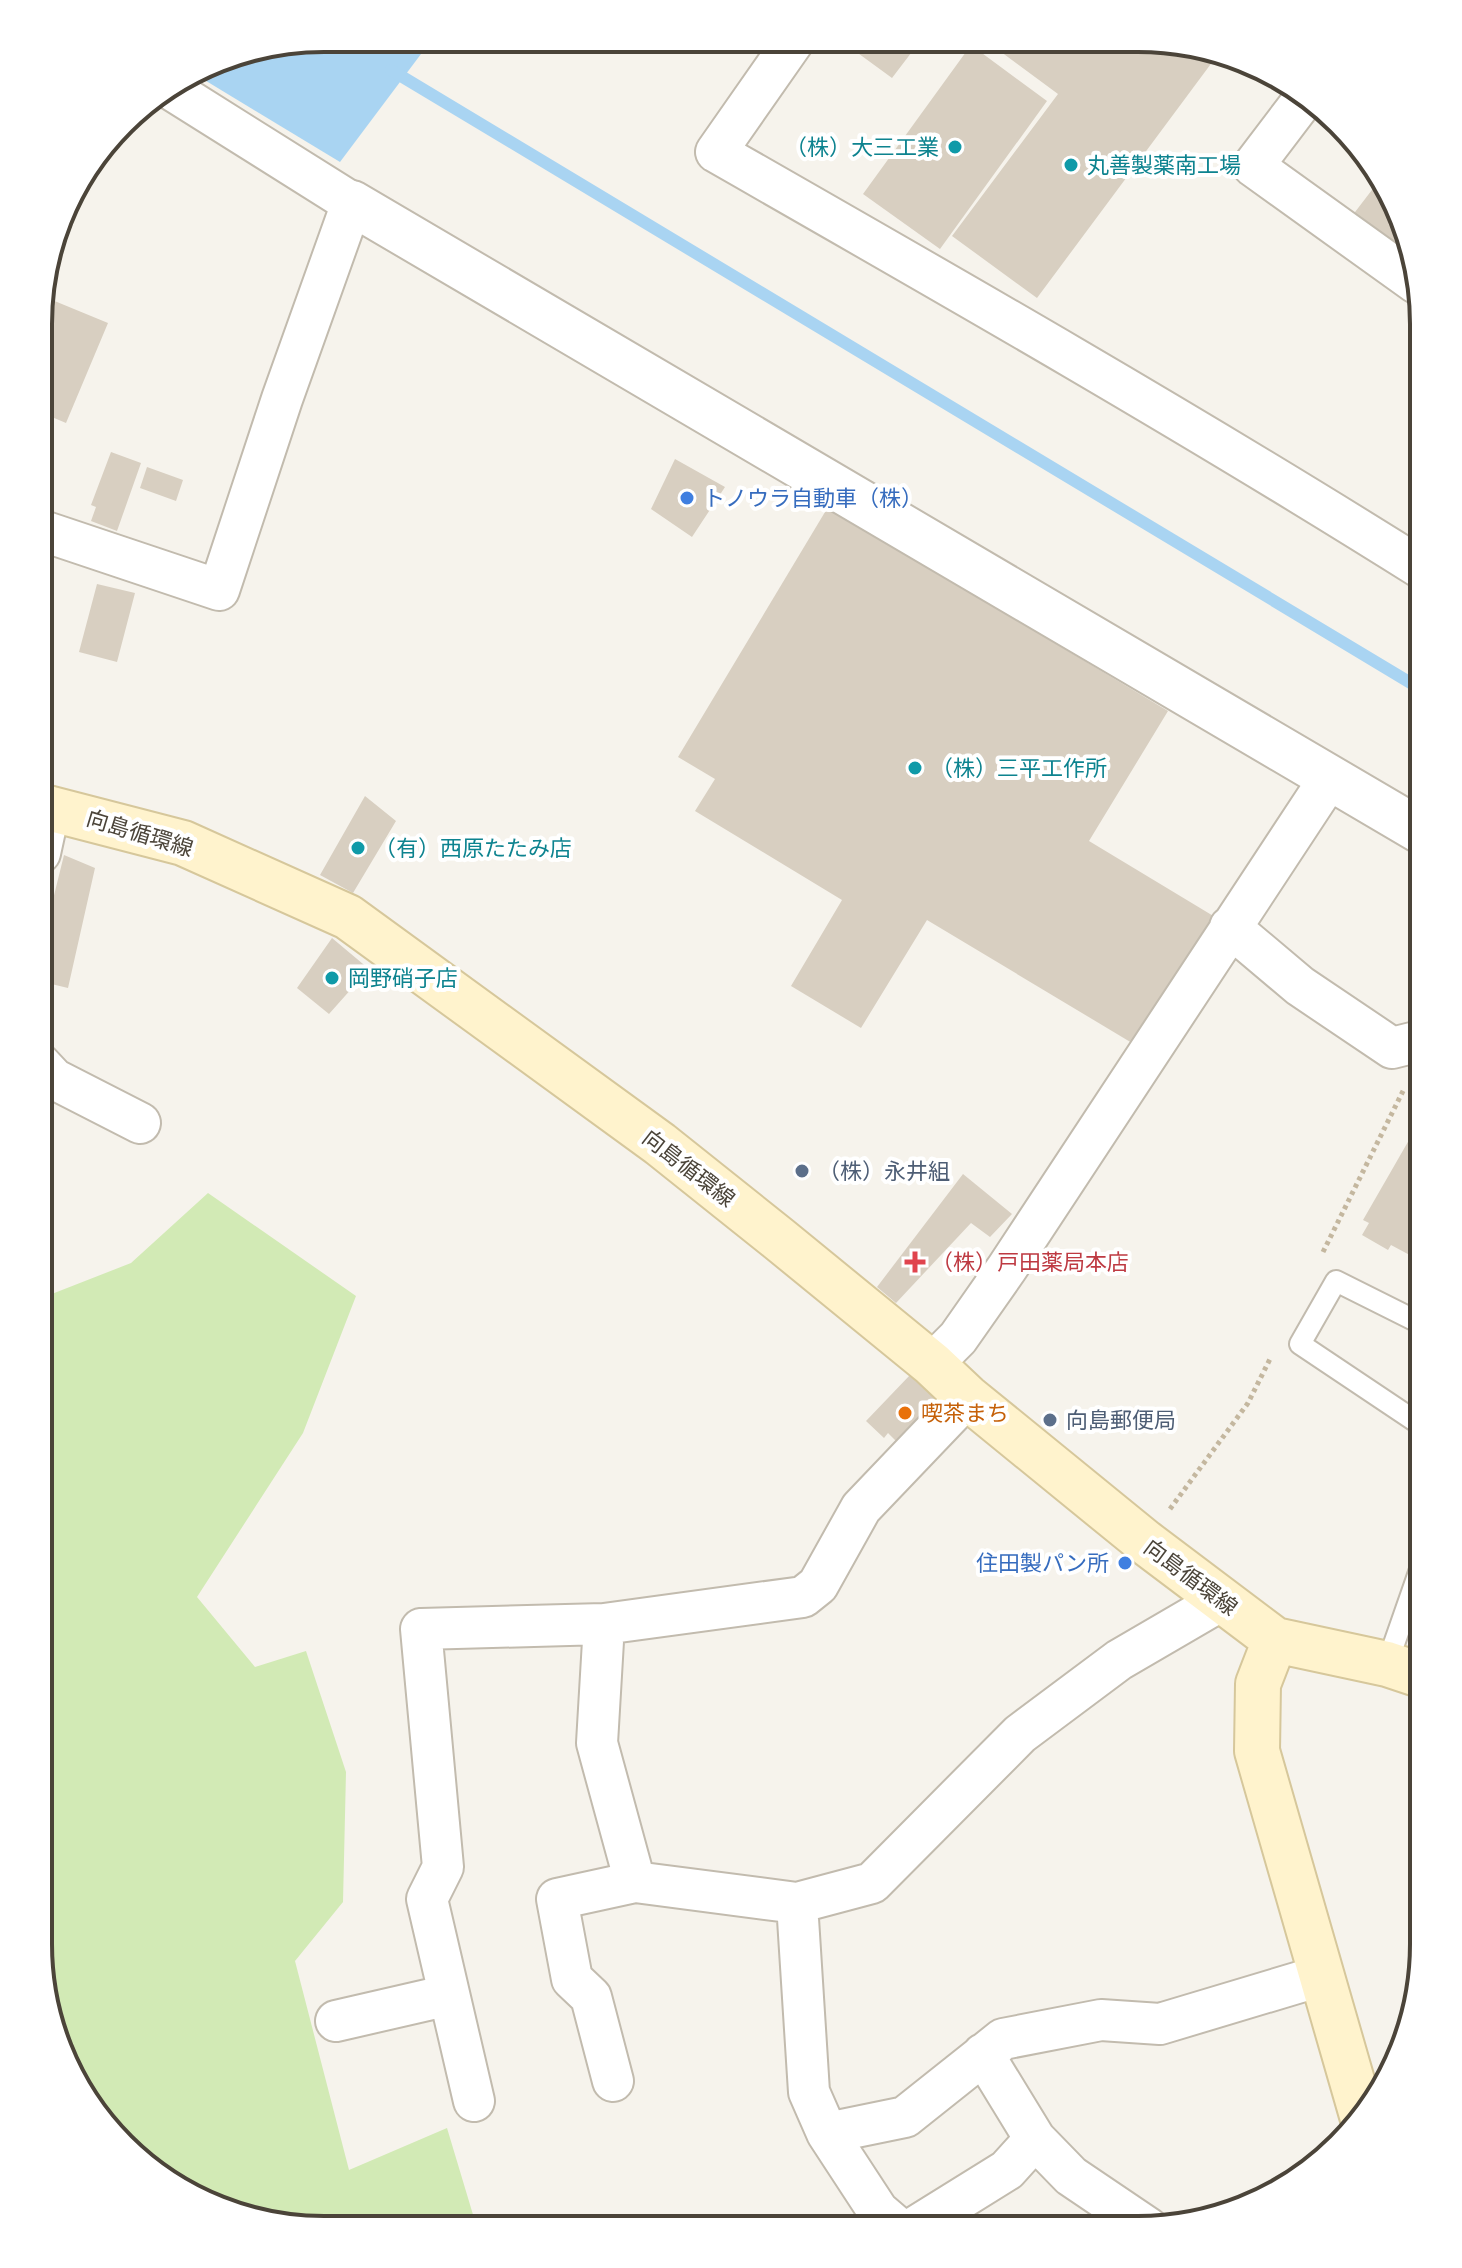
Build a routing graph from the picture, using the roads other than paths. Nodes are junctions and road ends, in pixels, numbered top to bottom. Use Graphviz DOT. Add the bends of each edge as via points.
graph roads {
  1 [pos="786,52"];
  2 [pos="179,94"];
  3 [pos="1299,105"];
  4 [pos="352,203"];
  5 [pos="1406,275"];
  6 [pos="52,534"];
  7 [pos="1410,561"];
  8 [pos="1329,779"];
  9 [pos="52,808"];
  10 [pos="1410,825"];
  11 [pos="1230,927"];
  12 [pos="1410,1044"];
  13 [pos="52,1077"];
  14 [pos="140,1123"];
  15 [pos="1409,1318"];
  16 [pos="932,1364"];
  17 [pos="967,1397"];
  18 [pos="1409,1417"];
  19 [pos="1222,1600"];
  20 [pos="604,1624"];
  21 [pos="1275,1640"];
  22 [pos="1409,1645"];
  23 [pos="1405,1670"];
  24 [pos="635,1882"];
  25 [pos="797,1903"];
  26 [pos="1320,1976"];
  27 [pos="449,1995"];
  28 [pos="336,2021"];
  29 [pos="983,2054"];
  30 [pos="613,2081"];
  31 [pos="474,2101"];
  32 [pos="1358,2103"];
  33 [pos="827,2133"];
  34 [pos="1035,2139"];
  35 [pos="884,2216"];
  36 [pos="933,2216"];
  37 [pos="1130,2216"];
  1 -- 7 [label="street" via="716,152 1050,344"];
  2 -- 4 [label="street"];
  3 -- 5 [label="street" via="1253,166"];
  4 -- 6 [label="street" via="219,590"];
  4 -- 8 [label="street"];
  8 -- 10 [label="street"];
  8 -- 11 [label="street"];
  9 -- 16 [label="main road, 向島循環線" via="183,843 348,917 660,1144"];
  11 -- 12 [label="street" via="1300,986 1392,1048"];
  11 -- 16 [label="street" via="1007,1268 958,1338"];
  13 -- 14 [label="street"];
  15 -- 18 [label="lane" via="1336,1281 1300,1344"];
  16 -- 17 [label="main road, 向島循環線"];
  17 -- 19 [label="main road, 向島循環線"];
  17 -- 20 [label="street" via="861,1508 818,1585 803,1597"];
  19 -- 21 [label="main road, 向島循環線"];
  19 -- 25 [label="street" via="1119,1660 1020,1734 872,1883"];
  20 -- 24 [label="street" via="597,1743"];
  20 -- 27 [label="street" via="421,1629 443,1867 427,1899"];
  21 -- 23 [label="main road, 向島循環線"];
  21 -- 26 [label="main road" via="1258,1684 1257,1751"];
  22 -- 23 [label="lane"];
  24 -- 25 [label="street"];
  24 -- 30 [label="street" via="557,1899 572,1979 591,1997"];
  25 -- 33 [label="street" via="809,2092"];
  26 -- 29 [label="street" via="1160,2024 1101,2020 1003,2039"];
  26 -- 32 [label="main road"];
  27 -- 28 [label="street"];
  27 -- 31 [label="street"];
  29 -- 33 [label="street" via="905,2117"];
  29 -- 34 [label="street"];
  33 -- 35 [label="street"];
  34 -- 36 [label="street" via="1007,2170"];
  34 -- 37 [label="street" via="1071,2176"];
}
